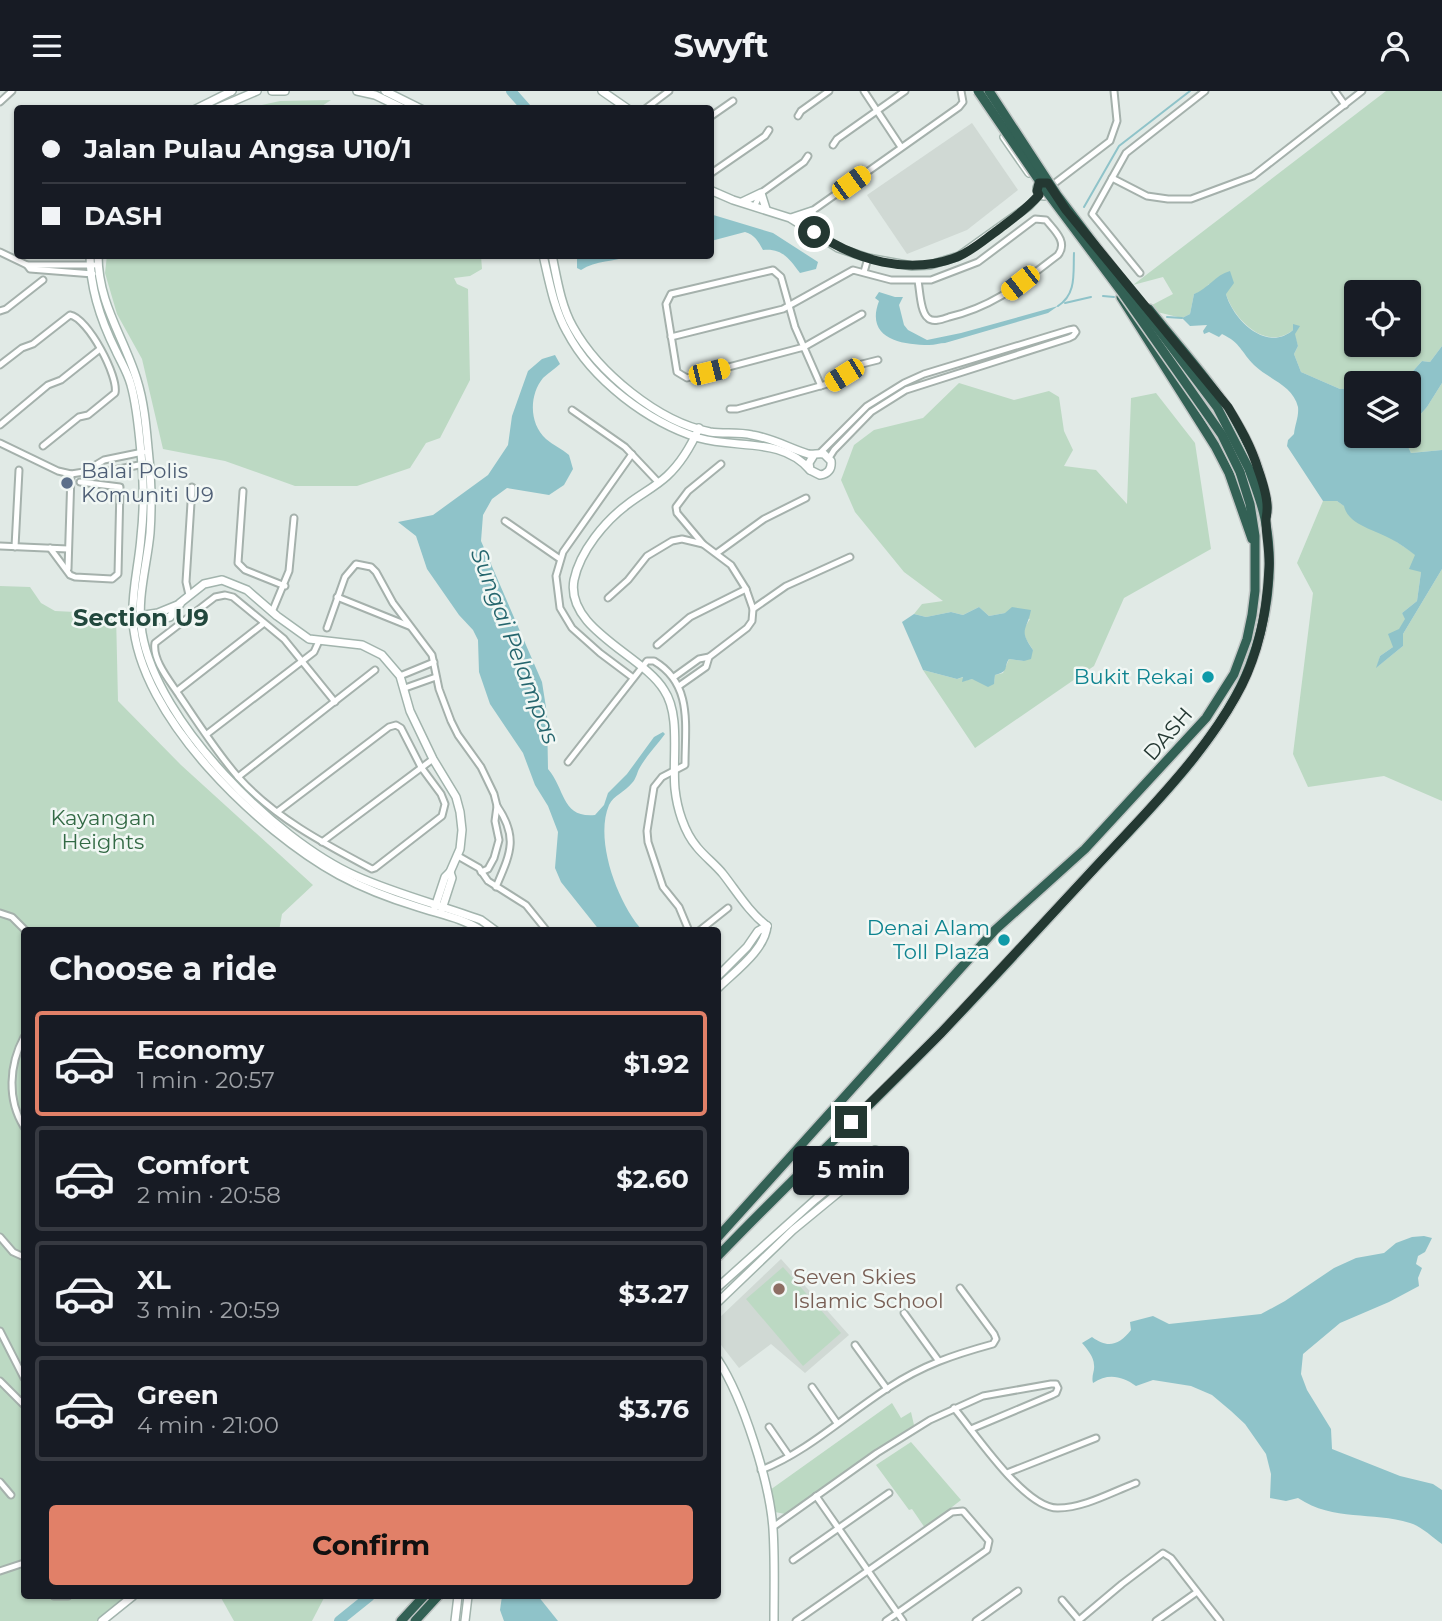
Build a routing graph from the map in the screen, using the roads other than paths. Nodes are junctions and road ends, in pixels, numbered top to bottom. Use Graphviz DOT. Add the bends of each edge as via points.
graph roads {
  1 [pos="12,91"];
  2 [pos="257,91"];
  3 [pos="272,91"];
  4 [pos="285,91"];
  5 [pos="357,91"];
  6 [pos="385,91"];
  7 [pos="602,91"];
  8 [pos="669,91"];
  9 [pos="829,91"];
  10 [pos="864,91"];
  11 [pos="905,91"];
  12 [pos="961,91"];
  13 [pos="977,91"];
  14 [pos="987,91"];
  15 [pos="1115,91"];
  16 [pos="1205,91"];
  17 [pos="1335,91"];
  18 [pos="1363,91"];
  19 [pos="225,92"];
  20 [pos="733,101"];
  21 [pos="0,102"];
  22 [pos="203,105"];
  23 [pos="224,105"];
  24 [pos="396,105"];
  25 [pos="413,105"];
  26 [pos="622,105"];
  27 [pos="650,105"];
  28 [pos="1345,105"];
  29 [pos="877,111"];
  30 [pos="714,114"];
  31 [pos="798,116"];
  32 [pos="769,130"];
  33 [pos="833,145"];
  34 [pos="901,147"];
  35 [pos="808,156"];
  36 [pos="714,171"];
  37 [pos="1112,178"];
  38 [pos="1045,189"];
  39 [pos="714,192"];
  40 [pos="761,193"];
  41 [pos="742,202"];
  42 [pos="755,205"];
  43 [pos="766,209"];
  44 [pos="812,211"];
  45 [pos="790,218"];
  46 [pos="803,225"];
  47 [pos="814,232"];
  48 [pos="857,255"];
  49 [pos="868,258"];
  50 [pos="15,259"];
  51 [pos="92,259"];
  52 [pos="96,259"];
  53 [pos="544,259"];
  54 [pos="553,259"];
  55 [pos="27,265"];
  56 [pos="94,265"];
  57 [pos="850,271"];
  58 [pos="864,272"];
  59 [pos="1140,273"];
  60 [pos="94,274"];
  61 [pos="43,280"];
  62 [pos="918,281"];
  63 [pos="1115,289"];
  64 [pos="786,297"];
  65 [pos="798,301"];
  66 [pos="789,307"];
  67 [pos="1149,309"];
  68 [pos="0,311"];
  69 [pos="862,314"];
  70 [pos="671,337"];
  71 [pos="804,347"];
  72 [pos="100,349"];
  73 [pos="878,360"];
  74 [pos="0,365"];
  75 [pos="821,386"];
  76 [pos="730,409"];
  77 [pos="572,410"];
  78 [pos="0,425"];
  79 [pos="698,432"];
  80 [pos="0,443"];
  81 [pos="43,446"];
  82 [pos="145,451"];
  83 [pos="632,454"];
  84 [pos="817,454"];
  85 [pos="829,458"];
  86 [pos="146,464"];
  87 [pos="721,464"];
  88 [pos="19,470"];
  89 [pos="810,470"];
  90 [pos="1244,471"];
  91 [pos="84,472"];
  92 [pos="71,474"];
  93 [pos="80,482"];
  94 [pos="659,483"];
  95 [pos="192,487"];
  96 [pos="243,491"];
  97 [pos="806,498"];
  98 [pos="294,518"];
  99 [pos="1265,519"];
  100 [pos="505,521"];
  101 [pos="703,544"];
  102 [pos="0,546"];
  103 [pos="15,547"];
  104 [pos="1255,547"];
  105 [pos="50,548"];
  106 [pos="68,549"];
  107 [pos="717,553"];
  108 [pos="850,557"];
  109 [pos="560,559"];
  110 [pos="68,569"];
  111 [pos="285,586"];
  112 [pos="746,589"];
  113 [pos="189,595"];
  114 [pos="337,597"];
  115 [pos="608,598"];
  116 [pos="141,602"];
  117 [pos="752,609"];
  118 [pos="272,612"];
  119 [pos="152,618"];
  120 [pos="137,620"];
  121 [pos="263,624"];
  122 [pos="411,627"];
  123 [pos="327,628"];
  124 [pos="142,633"];
  125 [pos="319,641"];
  126 [pos="657,645"];
  127 [pos="709,657"];
  128 [pos="302,661"];
  129 [pos="434,662"];
  130 [pos="642,666"];
  131 [pos="375,670"];
  132 [pos="400,676"];
  133 [pos="436,677"];
  134 [pos="632,677"];
  135 [pos="674,677"];
  136 [pos="679,686"];
  137 [pos="405,688"];
  138 [pos="177,691"];
  139 [pos="335,702"];
  140 [pos="206,734"];
  141 [pos="433,759"];
  142 [pos="568,762"];
  143 [pos="421,767"];
  144 [pos="675,770"];
  145 [pos="238,777"];
  146 [pos="497,806"];
  147 [pos="277,812"];
  148 [pos="323,842"];
  149 [pos="458,856"];
  150 [pos="481,872"];
  151 [pos="496,887"];
  152 [pos="443,895"];
  153 [pos="425,901"];
  154 [pos="728,908"];
  155 [pos="438,909"];
  156 [pos="454,911"];
  157 [pos="0,913"];
  158 [pos="767,926"];
  159 [pos="22,927"];
  160 [pos="474,927"];
  161 [pos="490,927"];
  162 [pos="544,927"];
  163 [pos="687,927"];
  164 [pos="704,927"];
  165 [pos="721,973"];
  166 [pos="721,985"];
  167 [pos="21,1044"];
  168 [pos="21,1121"];
  169 [pos="721,1234"];
  170 [pos="0,1237"];
  171 [pos="3,1246"];
  172 [pos="721,1253"];
  173 [pos="21,1256"];
  174 [pos="721,1284"];
  175 [pos="960,1288"];
  176 [pos="721,1299"];
  177 [pos="904,1313"];
  178 [pos="0,1331"];
  179 [pos="855,1345"];
  180 [pos="938,1360"];
  181 [pos="721,1365"];
  182 [pos="21,1372"];
  183 [pos="0,1381"];
  184 [pos="812,1387"];
  185 [pos="887,1389"];
  186 [pos="21,1402"];
  187 [pos="954,1408"];
  188 [pos="837,1423"];
  189 [pos="769,1427"];
  190 [pos="971,1429"];
  191 [pos="1096,1438"];
  192 [pos="789,1456"];
  193 [pos="761,1470"];
  194 [pos="1007,1473"];
  195 [pos="0,1482"];
  196 [pos="1136,1482"];
  197 [pos="888,1493"];
  198 [pos="11,1495"];
  199 [pos="816,1496"];
  200 [pos="773,1528"];
  201 [pos="838,1528"];
  202 [pos="793,1560"];
  203 [pos="21,1564"];
  204 [pos="0,1571"];
  205 [pos="868,1571"];
  206 [pos="1018,1591"];
  207 [pos="1197,1592"];
  208 [pos="129,1599"];
  209 [pos="421,1599"];
  210 [pos="435,1599"];
  211 [pos="457,1599"];
  212 [pos="468,1599"];
  213 [pos="1062,1600"];
  214 [pos="898,1613"];
  215 [pos="102,1621"];
  216 [pos="401,1621"];
  217 [pos="415,1621"];
  218 [pos="455,1621"];
  219 [pos="465,1621"];
  220 [pos="775,1621"];
  221 [pos="796,1621"];
  222 [pos="886,1621"];
  223 [pos="903,1621"];
  224 [pos="976,1621"];
  225 [pos="1078,1621"];
  226 [pos="1156,1621"];
  227 [pos="1220,1621"];
  1 -- 21 [label="street"];
  2 -- 23 [label="street"];
  3 -- 4 [label="street"];
  5 -- 24 [label="street"];
  6 -- 25 [label="street"];
  7 -- 26 [label="street"];
  8 -- 27 [label="street"];
  9 -- 31 [label="street"];
  10 -- 29 [label="street"];
  11 -- 29 [label="street"];
  12 -- 34 [label="street" via="959,107"];
  13 -- 38 [label="street"];
  13 -- 90 [label="highway, DASH, bridge"];
  14 -- 38 [label="street"];
  14 -- 90 [label="highway, DASH, bridge" via="1057,195 1217,407"];
  15 -- 38 [label="street" via="1117,121 1110,141"];
  16 -- 37 [label="street" via="1126,153"];
  17 -- 28 [label="street"];
  18 -- 28 [label="street"];
  19 -- 22 [label="street"];
  20 -- 30 [label="street"];
  28 -- 37 [label="street" via="1253,176 1191,199 1147,196"];
  29 -- 33 [label="street"];
  29 -- 34 [label="street"];
  32 -- 36 [label="street"];
  34 -- 44 [label="street"];
  35 -- 40 [label="street"];
  37 -- 59 [label="street" via="1092,213"];
  38 -- 49 [label="street" via="1029,206 959,256 912,266"];
  38 -- 63 [label="street"];
  38 -- 67 [label="street"];
  39 -- 41 [label="street"];
  40 -- 41 [label="street"];
  40 -- 42 [label="street"];
  40 -- 43 [label="street"];
  41 -- 42 [label="street"];
  42 -- 43 [label="street"];
  43 -- 45 [label="street"];
  44 -- 45 [label="street"];
  44 -- 46 [label="street"];
  44 -- 47 [label="street"];
  45 -- 46 [label="street"];
  46 -- 47 [label="street"];
  47 -- 48 [label="street"];
  48 -- 49 [label="street"];
  48 -- 57 [label="street"];
  49 -- 58 [label="street"];
  50 -- 55 [label="street"];
  51 -- 56 [label="street"];
  52 -- 56 [label="street"];
  53 -- 79 [label="street" via="566,331 605,381 670,426"];
  54 -- 79 [label="street" via="573,328 611,376"];
  55 -- 56 [label="street"];
  55 -- 60 [label="street" via="30,269"];
  56 -- 60 [label="street"];
  57 -- 58 [label="street"];
  57 -- 65 [label="street"];
  58 -- 62 [label="street"];
  60 -- 82 [label="street" via="137,380"];
  61 -- 68 [label="street"];
  62 -- 62 [label="street" via="928,318 965,313 1001,298 1058,255 1062,242 1044,218 1035,219 978,262"];
  63 -- 104 [label="highway" via="1215,446"];
  64 -- 65 [label="street"];
  64 -- 66 [label="street"];
  64 -- 70 [label="street" via="781,277 769,269 671,294 666,304"];
  65 -- 66 [label="street"];
  66 -- 70 [label="street"];
  66 -- 71 [label="street"];
  67 -- 99 [label="highway" via="1246,436 1265,493"];
  69 -- 71 [label="street"];
  70 -- 71 [label="street" via="677,372 687,378"];
  71 -- 75 [label="street"];
  72 -- 74 [label="street" via="81,320 70,315"];
  72 -- 78 [label="street"];
  72 -- 81 [label="street" via="115,381 115,393"];
  73 -- 75 [label="street"];
  75 -- 76 [label="street"];
  77 -- 83 [label="street"];
  79 -- 84 [label="street" via="751,434"];
  79 -- 89 [label="street" via="777,448"];
  79 -- 94 [label="street" via="685,455"];
  80 -- 92 [label="street"];
  82 -- 86 [label="street"];
  82 -- 91 [label="street" via="104,460"];
  83 -- 94 [label="street"];
  83 -- 109 [label="street"];
  84 -- 85 [label="street"];
  84 -- 85 [label="street" via="867,406 904,383 1051,335 1076,332 906,390 871,412"];
  84 -- 89 [label="street" via="808,463"];
  85 -- 89 [label="street" via="827,473 816,475"];
  86 -- 91 [label="street"];
  86 -- 116 [label="street" via="149,534"];
  86 -- 120 [label="street"];
  87 -- 101 [label="street" via="676,507"];
  88 -- 103 [label="street"];
  90 -- 99 [label="highway, DASH"];
  90 -- 104 [label="highway, DASH"];
  91 -- 92 [label="street"];
  92 -- 106 [label="street"];
  93 -- 110 [label="street" via="120,487 119,570 112,579 75,577"];
  94 -- 130 [label="street" via="613,516 589,547 573,582 581,614"];
  95 -- 113 [label="street"];
  96 -- 111 [label="street" via="238,563 245,571"];
  97 -- 107 [label="street" via="764,519"];
  98 -- 111 [label="street"];
  99 -- 172 [label="highway, DASH" via="1269,567 1260,633 1251,665 1217,726 1175,780 960,1012"];
  100 -- 109 [label="street"];
  101 -- 107 [label="street"];
  101 -- 115 [label="street" via="665,543"];
  102 -- 103 [label="street"];
  103 -- 105 [label="street"];
  104 -- 169 [label="highway, DASH" via="1249,632 1234,674 1206,718 1084,849 995,930"];
  105 -- 106 [label="street"];
  105 -- 110 [label="street"];
  106 -- 110 [label="street"];
  107 -- 112 [label="street"];
  108 -- 117 [label="street" via="786,586"];
  109 -- 134 [label="street" via="558,599 572,628"];
  111 -- 118 [label="street"];
  112 -- 117 [label="street"];
  112 -- 126 [label="street" via="690,617"];
  113 -- 118 [label="street" via="204,584 222,580 247,590"];
  113 -- 119 [label="street" via="170,617"];
  114 -- 122 [label="street"];
  114 -- 122 [label="street" via="353,567 371,567"];
  114 -- 123 [label="street"];
  116 -- 119 [label="street"];
  116 -- 120 [label="street"];
  117 -- 127 [label="street" via="750,624"];
  118 -- 125 [label="street" via="299,634"];
  119 -- 120 [label="street"];
  119 -- 124 [label="street"];
  120 -- 124 [label="street"];
  120 -- 155 [label="street" via="140,659 170,715 238,800 307,857 343,877"];
  121 -- 128 [label="street" via="284,639"];
  121 -- 138 [label="street"];
  121 -- 138 [label="street" via="225,595 215,597 155,643 158,660"];
  122 -- 129 [label="street"];
  124 -- 153 [label="street" via="154,671 190,732 256,808 309,850 355,876"];
  125 -- 128 [label="street"];
  125 -- 132 [label="street" via="372,649"];
  127 -- 135 [label="street"];
  127 -- 136 [label="street" via="705,667"];
  128 -- 139 [label="street"];
  128 -- 140 [label="street"];
  129 -- 132 [label="street"];
  129 -- 133 [label="street"];
  130 -- 134 [label="street"];
  130 -- 135 [label="street" via="652,660"];
  130 -- 144 [label="street" via="657,679 672,706"];
  131 -- 139 [label="street"];
  132 -- 137 [label="street"];
  133 -- 137 [label="street"];
  133 -- 146 [label="street" via="450,720 481,767"];
  134 -- 142 [label="street"];
  135 -- 136 [label="street"];
  136 -- 144 [label="street" via="685,701 685,765"];
  137 -- 141 [label="street" via="410,711"];
  138 -- 140 [label="street"];
  139 -- 145 [label="street"];
  140 -- 145 [label="street"];
  141 -- 143 [label="street"];
  141 -- 149 [label="street" via="456,797 462,830"];
  143 -- 147 [label="street" via="403,731 389,727"];
  143 -- 148 [label="street"];
  143 -- 148 [label="street" via="441,794 445,804 442,816 372,869"];
  144 -- 158 [label="street" via="686,831"];
  144 -- 163 [label="street" via="654,786 648,842 663,887"];
  145 -- 147 [label="street"];
  146 -- 150 [label="street" via="499,840 488,869"];
  146 -- 151 [label="street" via="512,835"];
  147 -- 148 [label="street"];
  149 -- 150 [label="street"];
  149 -- 152 [label="street"];
  150 -- 151 [label="street"];
  151 -- 162 [label="street" via="526,905"];
  152 -- 153 [label="street"];
  152 -- 155 [label="street"];
  152 -- 156 [label="street"];
  153 -- 155 [label="street"];
  154 -- 164 [label="street"];
  155 -- 156 [label="street"];
  155 -- 160 [label="street"];
  156 -- 161 [label="street"];
  157 -- 159 [label="street"];
  158 -- 165 [label="street"];
  158 -- 166 [label="street" via="767,934 752,955"];
  167 -- 168 [label="street" via="12,1093"];
  170 -- 171 [label="street"];
  171 -- 173 [label="street"];
  174 -- 176 [label="street" via="875,1150 883,1153"];
  175 -- 180 [label="street" via="996,1339 993,1344"];
  177 -- 180 [label="street"];
  178 -- 182 [label="street"];
  179 -- 185 [label="street"];
  180 -- 185 [label="street"];
  181 -- 193 [label="street" via="741,1407"];
  183 -- 186 [label="street"];
  184 -- 188 [label="street"];
  185 -- 188 [label="street"];
  187 -- 190 [label="street"];
  187 -- 190 [label="street" via="983,1396 1056,1384 1056,1393"];
  187 -- 199 [label="street" via="919,1426"];
  188 -- 192 [label="street"];
  189 -- 192 [label="street"];
  190 -- 194 [label="street"];
  191 -- 194 [label="street"];
  192 -- 193 [label="street"];
  193 -- 200 [label="street"];
  194 -- 196 [label="street" via="1035,1501 1053,1508 1080,1504"];
  195 -- 198 [label="street"];
  197 -- 201 [label="street"];
  199 -- 200 [label="street"];
  199 -- 201 [label="street"];
  200 -- 220 [label="street"];
  201 -- 202 [label="street"];
  201 -- 205 [label="street"];
  203 -- 204 [label="street"];
  205 -- 214 [label="street"];
  205 -- 214 [label="street" via="952,1511 963,1511 989,1541 987,1550"];
  205 -- 221 [label="street"];
  206 -- 224 [label="street"];
  207 -- 225 [label="street" via="1167,1553"];
  207 -- 226 [label="street"];
  207 -- 227 [label="street"];
  208 -- 215 [label="street"];
  209 -- 216 [label="highway"];
  210 -- 217 [label="highway"];
  211 -- 218 [label="street"];
  212 -- 219 [label="street"];
  213 -- 225 [label="street"];
  214 -- 222 [label="street"];
  214 -- 223 [label="street"];
}
